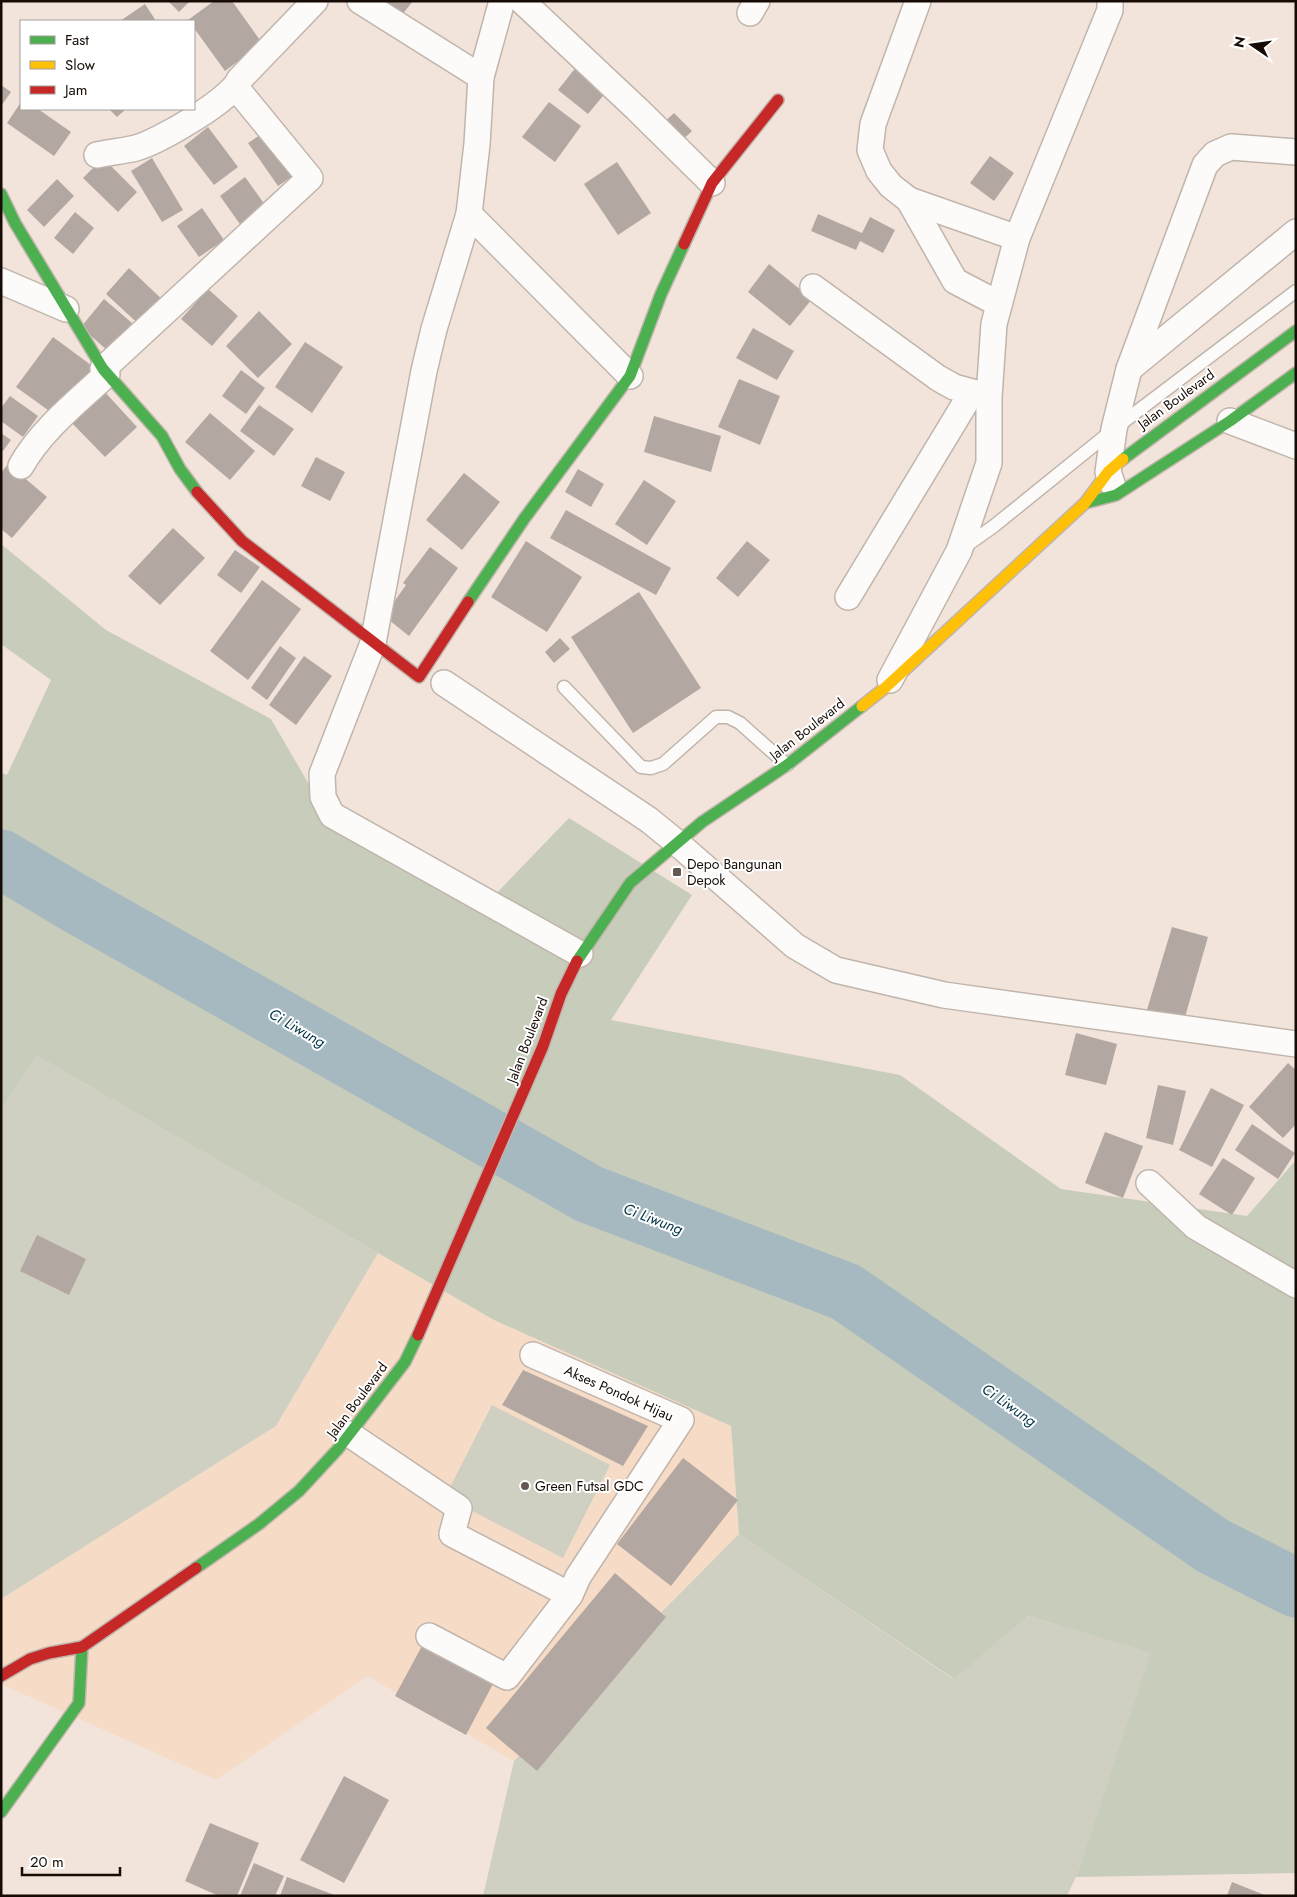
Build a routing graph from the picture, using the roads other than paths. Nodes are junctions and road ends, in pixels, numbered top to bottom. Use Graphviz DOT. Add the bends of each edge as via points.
graph roads {
  1 [pos="315,1"];
  2 [pos="360,1"];
  3 [pos="502,1"];
  4 [pos="522,1"];
  5 [pos="918,1"];
  6 [pos="1110,1"];
  7 [pos="481,77"];
  8 [pos="237,85"];
  9 [pos="778,100"];
  10 [pos="1296,152"];
  11 [pos="98,155"];
  12 [pos="712,183"];
  13 [pos="1,194"];
  14 [pos="909,200"];
  15 [pos="469,214"];
  16 [pos="1296,232"];
  17 [pos="1017,238"];
  18 [pos="1,281"];
  19 [pos="813,287"];
  20 [pos="1296,291"];
  21 [pos="999,304"];
  22 [pos="66,309"];
  23 [pos="1296,331"];
  24 [pos="1129,369"];
  25 [pos="105,371"];
  26 [pos="1296,373"];
  27 [pos="630,376"];
  28 [pos="980,395"];
  29 [pos="1230,421"];
  30 [pos="1114,429"];
  31 [pos="1296,446"];
  32 [pos="20,466"];
  33 [pos="1108,472"];
  34 [pos="1116,495"];
  35 [pos="1085,503"];
  36 [pos="959,551"];
  37 [pos="848,598"];
  38 [pos="373,643"];
  39 [pos="444,683"];
  40 [pos="564,686"];
  41 [pos="886,687"];
  42 [pos="787,765"];
  43 [pos="676,842"];
  44 [pos="580,954"];
  45 [pos="1296,1044"];
  46 [pos="1149,1183"];
  47 [pos="1296,1285"];
  48 [pos="533,1355"];
  49 [pos="349,1434"];
  50 [pos="570,1595"];
  51 [pos="429,1636"];
  52 [pos="82,1647"];
  53 [pos="1,1676"];
  54 [pos="1,1812"];
  1 -- 8 [label="street"];
  2 -- 7 [label="street"];
  3 -- 7 [label="street"];
  4 -- 12 [label="street"];
  5 -- 14 [label="street" via="873,124 870,150 879,171"];
  6 -- 17 [label="street" via="1110,10"];
  7 -- 15 [label="street"];
  8 -- 11 [label="street" via="213,106 179,127 138,147"];
  8 -- 25 [label="street" via="310,178"];
  9 -- 12 [label="main road"];
  10 -- 24 [label="street" via="1231,147 1215,154 1206,165"];
  12 -- 27 [label="main road" via="661,294"];
  13 -- 22 [label="main road"];
  14 -- 17 [label="street"];
  14 -- 21 [label="street" via="955,281"];
  15 -- 27 [label="street"];
  15 -- 38 [label="street" via="424,371"];
  16 -- 24 [label="street"];
  17 -- 21 [label="street"];
  18 -- 22 [label="street"];
  19 -- 28 [label="street" via="938,378"];
  20 -- 30 [label="lane"];
  21 -- 28 [label="street"];
  22 -- 25 [label="main road"];
  23 -- 33 [label="main road, Jalan Boulevard" via="1131,451"];
  24 -- 30 [label="street"];
  25 -- 32 [label="street" via="54,423"];
  25 -- 38 [label="main road" via="162,436 180,470 204,501 242,541"];
  26 -- 29 [label="main road, Jalan Boulevard"];
  27 -- 38 [label="main road" via="514,533 419,677"];
  28 -- 36 [label="street" via="989,463"];
  28 -- 37 [label="street"];
  29 -- 31 [label="street"];
  29 -- 34 [label="main road, Jalan Boulevard"];
  30 -- 33 [label="street"];
  30 -- 36 [label="lane"];
  33 -- 34 [label="street"];
  33 -- 35 [label="main road, Jalan Boulevard"];
  34 -- 35 [label="main road, Jalan Boulevard"];
  35 -- 41 [label="main road, Jalan Boulevard"];
  36 -- 41 [label="street"];
  38 -- 44 [label="street" via="322,774 323,797 332,816"];
  39 -- 43 [label="street" via="610,792"];
  40 -- 42 [label="lane" via="641,767 663,764 716,717 728,717 740,723"];
  41 -- 42 [label="main road, Jalan Boulevard"];
  42 -- 43 [label="main road, Jalan Boulevard"];
  43 -- 44 [label="main road, Jalan Boulevard" via="630,883"];
  43 -- 45 [label="street" via="795,946 836,970 944,995"];
  44 -- 49 [label="main road, Jalan Boulevard" via="434,1301 405,1362"];
  46 -- 47 [label="street" via="1196,1227"];
  48 -- 50 [label="street, Akses Pondok Hijau" via="681,1420 578,1577"];
  49 -- 50 [label="street" via="459,1508 452,1534"];
  49 -- 52 [label="main road, Jalan Boulevard" via="299,1491 259,1524"];
  50 -- 51 [label="street, Akses Pondok Hijau" via="507,1677"];
  52 -- 53 [label="main road, Jalan Boulevard" via="49,1652 18,1663"];
  52 -- 54 [label="main road" via="79,1703"];
}
